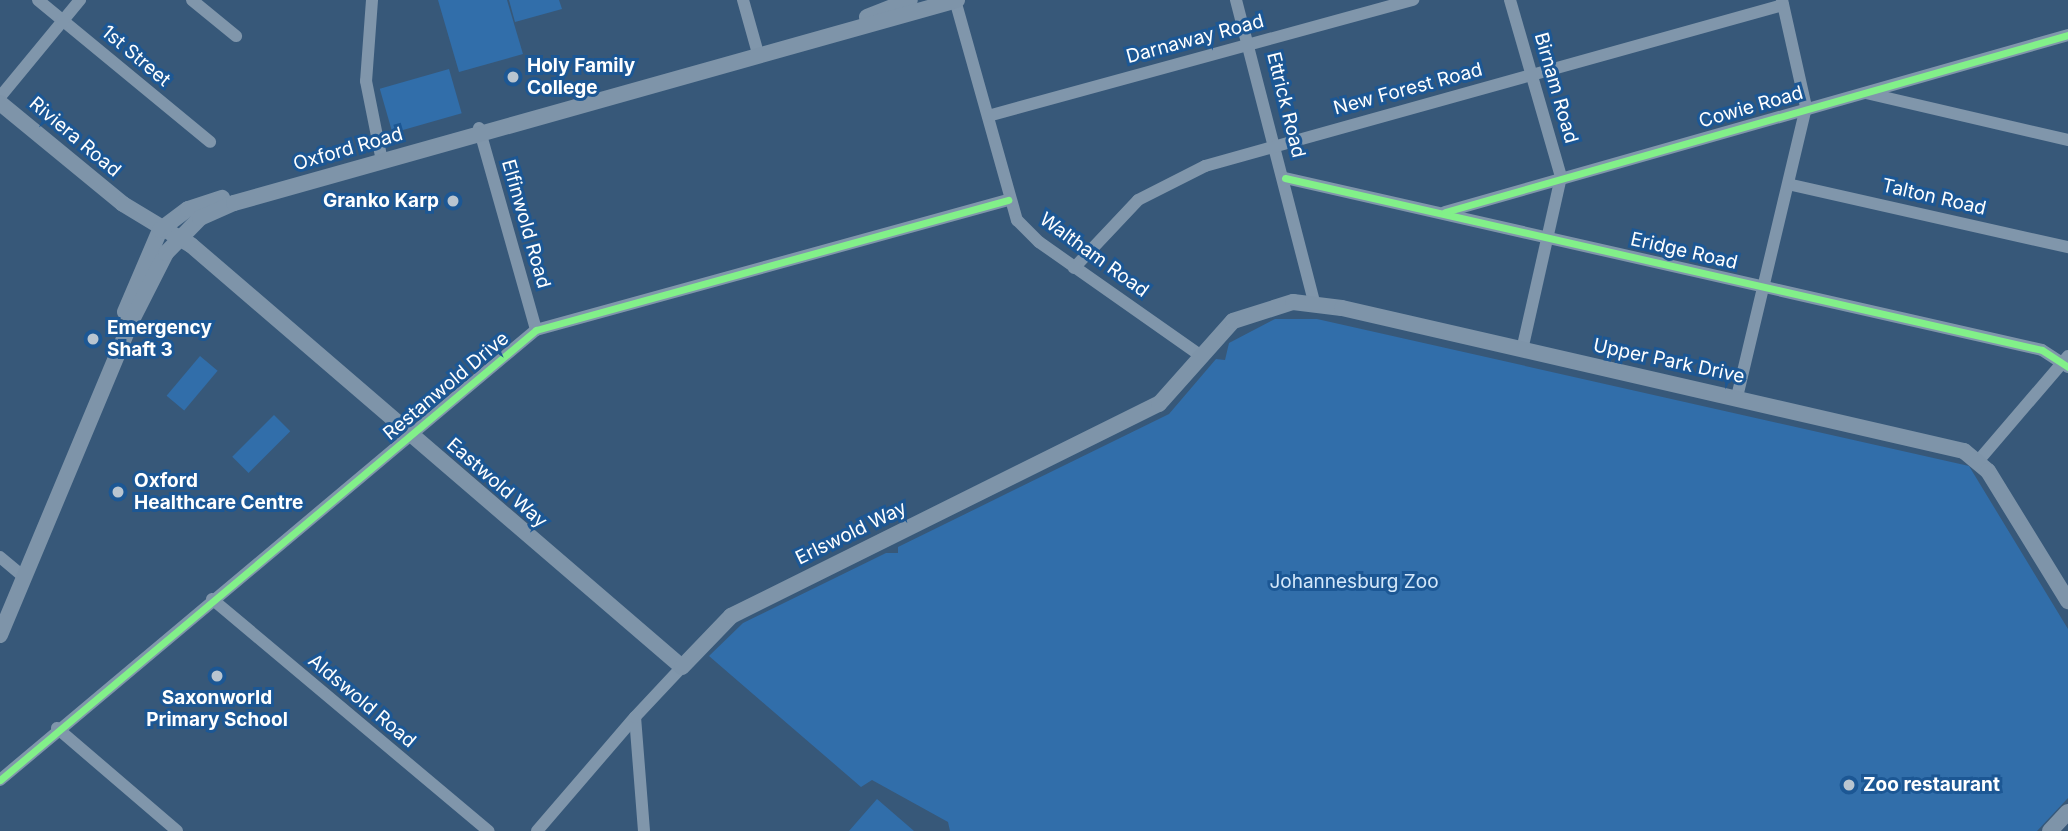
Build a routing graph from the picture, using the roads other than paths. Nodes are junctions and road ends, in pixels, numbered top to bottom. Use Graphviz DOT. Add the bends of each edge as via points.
graph roads {
  1 [pos="38,0"];
  2 [pos="80,0"];
  3 [pos="192,0"];
  4 [pos="372,0"];
  5 [pos="743,0"];
  6 [pos="910,0"];
  7 [pos="956,0"];
  8 [pos="1236,0"];
  9 [pos="1413,0"];
  10 [pos="1510,0"];
  11 [pos="1783,3"];
  12 [pos="63,21"];
  13 [pos="236,36"];
  14 [pos="2068,36"];
  15 [pos="1251,44"];
  16 [pos="758,54"];
  17 [pos="1535,74"];
  18 [pos="1863,92"];
  19 [pos="0,97"];
  20 [pos="0,103"];
  21 [pos="1806,107"];
  22 [pos="988,116"];
  23 [pos="480,131"];
  24 [pos="2068,140"];
  25 [pos="210,142"];
  26 [pos="1276,145"];
  27 [pos="381,158"];
  28 [pos="1561,177"];
  29 [pos="1285,178"];
  30 [pos="1792,185"];
  31 [pos="1008,200"];
  32 [pos="1444,212"];
  33 [pos="161,229"];
  34 [pos="1551,238"];
  35 [pos="177,240"];
  36 [pos="2068,247"];
  37 [pos="1074,268"];
  38 [pos="1765,287"];
  39 [pos="1314,302"];
  40 [pos="537,330"];
  41 [pos="1522,350"];
  42 [pos="1200,355"];
  43 [pos="2067,361"];
  44 [pos="1738,397"];
  45 [pos="412,437"];
  46 [pos="1979,460"];
  47 [pos="0,557"];
  48 [pos="21,574"];
  49 [pos="212,599"];
  50 [pos="2068,601"];
  51 [pos="0,615"];
  52 [pos="0,635"];
  53 [pos="682,667"];
  54 [pos="635,718"];
  55 [pos="57,728"];
  56 [pos="0,780"];
  57 [pos="2068,813"];
  58 [pos="177,831"];
  59 [pos="488,831"];
  60 [pos="537,831"];
  61 [pos="644,831"];
  62 [pos="2050,831"];
  1 -- 12 [label="street, 1st Street"];
  2 -- 12 [label="street"];
  3 -- 13 [label="street"];
  4 -- 27 [label="street" via="366,80"];
  5 -- 16 [label="street"];
  6 -- 16 [label="main road, Oxford Road"];
  7 -- 16 [label="main road, Oxford Road"];
  7 -- 22 [label="street, Waltham Road"];
  8 -- 15 [label="street, Ettrick Road"];
  9 -- 15 [label="street, Darnaway Road"];
  10 -- 17 [label="street, Birnam Road"];
  11 -- 17 [label="street, New Forest Road"];
  11 -- 21 [label="street" via="1804,75"];
  12 -- 19 [label="street"];
  12 -- 25 [label="street, 1st Street"];
  14 -- 18 [label="street, Cowie Road"];
  15 -- 22 [label="street, Darnaway Road"];
  15 -- 26 [label="street, Ettrick Road"];
  16 -- 23 [label="main road, Oxford Road"];
  17 -- 26 [label="street, New Forest Road"];
  17 -- 28 [label="street, Birnam Road"];
  18 -- 21 [label="street, Cowie Road"];
  18 -- 24 [label="street"];
  20 -- 33 [label="main road, Riviera Road" via="123,204"];
  21 -- 28 [label="street, Cowie Road"];
  21 -- 30 [label="street"];
  22 -- 31 [label="street, Waltham Road"];
  23 -- 27 [label="main road, Oxford Road"];
  23 -- 40 [label="street, Elfinwold Road"];
  26 -- 29 [label="street, Ettrick Road"];
  26 -- 37 [label="street, New Forest Road" via="1155,188 1105,230"];
  27 -- 33 [label="main road, Oxford Road" via="195,206"];
  27 -- 35 [label="main road, Oxford Road" via="220,208"];
  28 -- 32 [label="street, Cowie Road"];
  28 -- 34 [label="street, Birnam Road"];
  29 -- 32 [label="street, Eridge Road"];
  29 -- 39 [label="street, Ettrick Road"];
  30 -- 36 [label="street, Talton Road"];
  30 -- 38 [label="street"];
  31 -- 37 [label="street, Waltham Road" via="1030,235"];
  31 -- 40 [label="street, Restanwold Drive"];
  32 -- 34 [label="street, Eridge Road"];
  33 -- 35 [label="main road, Riviera Road"];
  33 -- 48 [label="main road, Oxford Road"];
  34 -- 38 [label="street, Eridge Road"];
  34 -- 41 [label="street, Birnam Road"];
  35 -- 45 [label="main road, Eastwold Way"];
  35 -- 48 [label="main road, Oxford Road" via="110,366"];
  37 -- 42 [label="street, Waltham Road"];
  38 -- 43 [label="street, Eridge Road"];
  38 -- 44 [label="street"];
  39 -- 41 [label="main road, Upper Park Drive"];
  39 -- 42 [label="main road, Upper Park Drive" via="1252,311"];
  40 -- 45 [label="street, Restanwold Drive"];
  41 -- 44 [label="main road, Upper Park Drive"];
  42 -- 53 [label="main road, Erlswold Way" via="1159,404 731,617"];
  43 -- 46 [label="street"];
  44 -- 46 [label="main road, Upper Park Drive" via="1931,442"];
  45 -- 49 [label="street, Restanwold Drive"];
  45 -- 53 [label="main road, Eastwold Way"];
  46 -- 50 [label="main road"];
  47 -- 48 [label="street"];
  48 -- 51 [label="main road, Oxford Road"];
  48 -- 52 [label="main road, Oxford Road"];
  49 -- 55 [label="street, Restanwold Drive"];
  49 -- 59 [label="street, Aldswold Road"];
  53 -- 54 [label="street, Erlswold Way"];
  54 -- 60 [label="street, Erlswold Way"];
  54 -- 61 [label="street"];
  55 -- 56 [label="street, Restanwold Drive"];
  55 -- 58 [label="street"];
  57 -- 62 [label="main road"];
}
